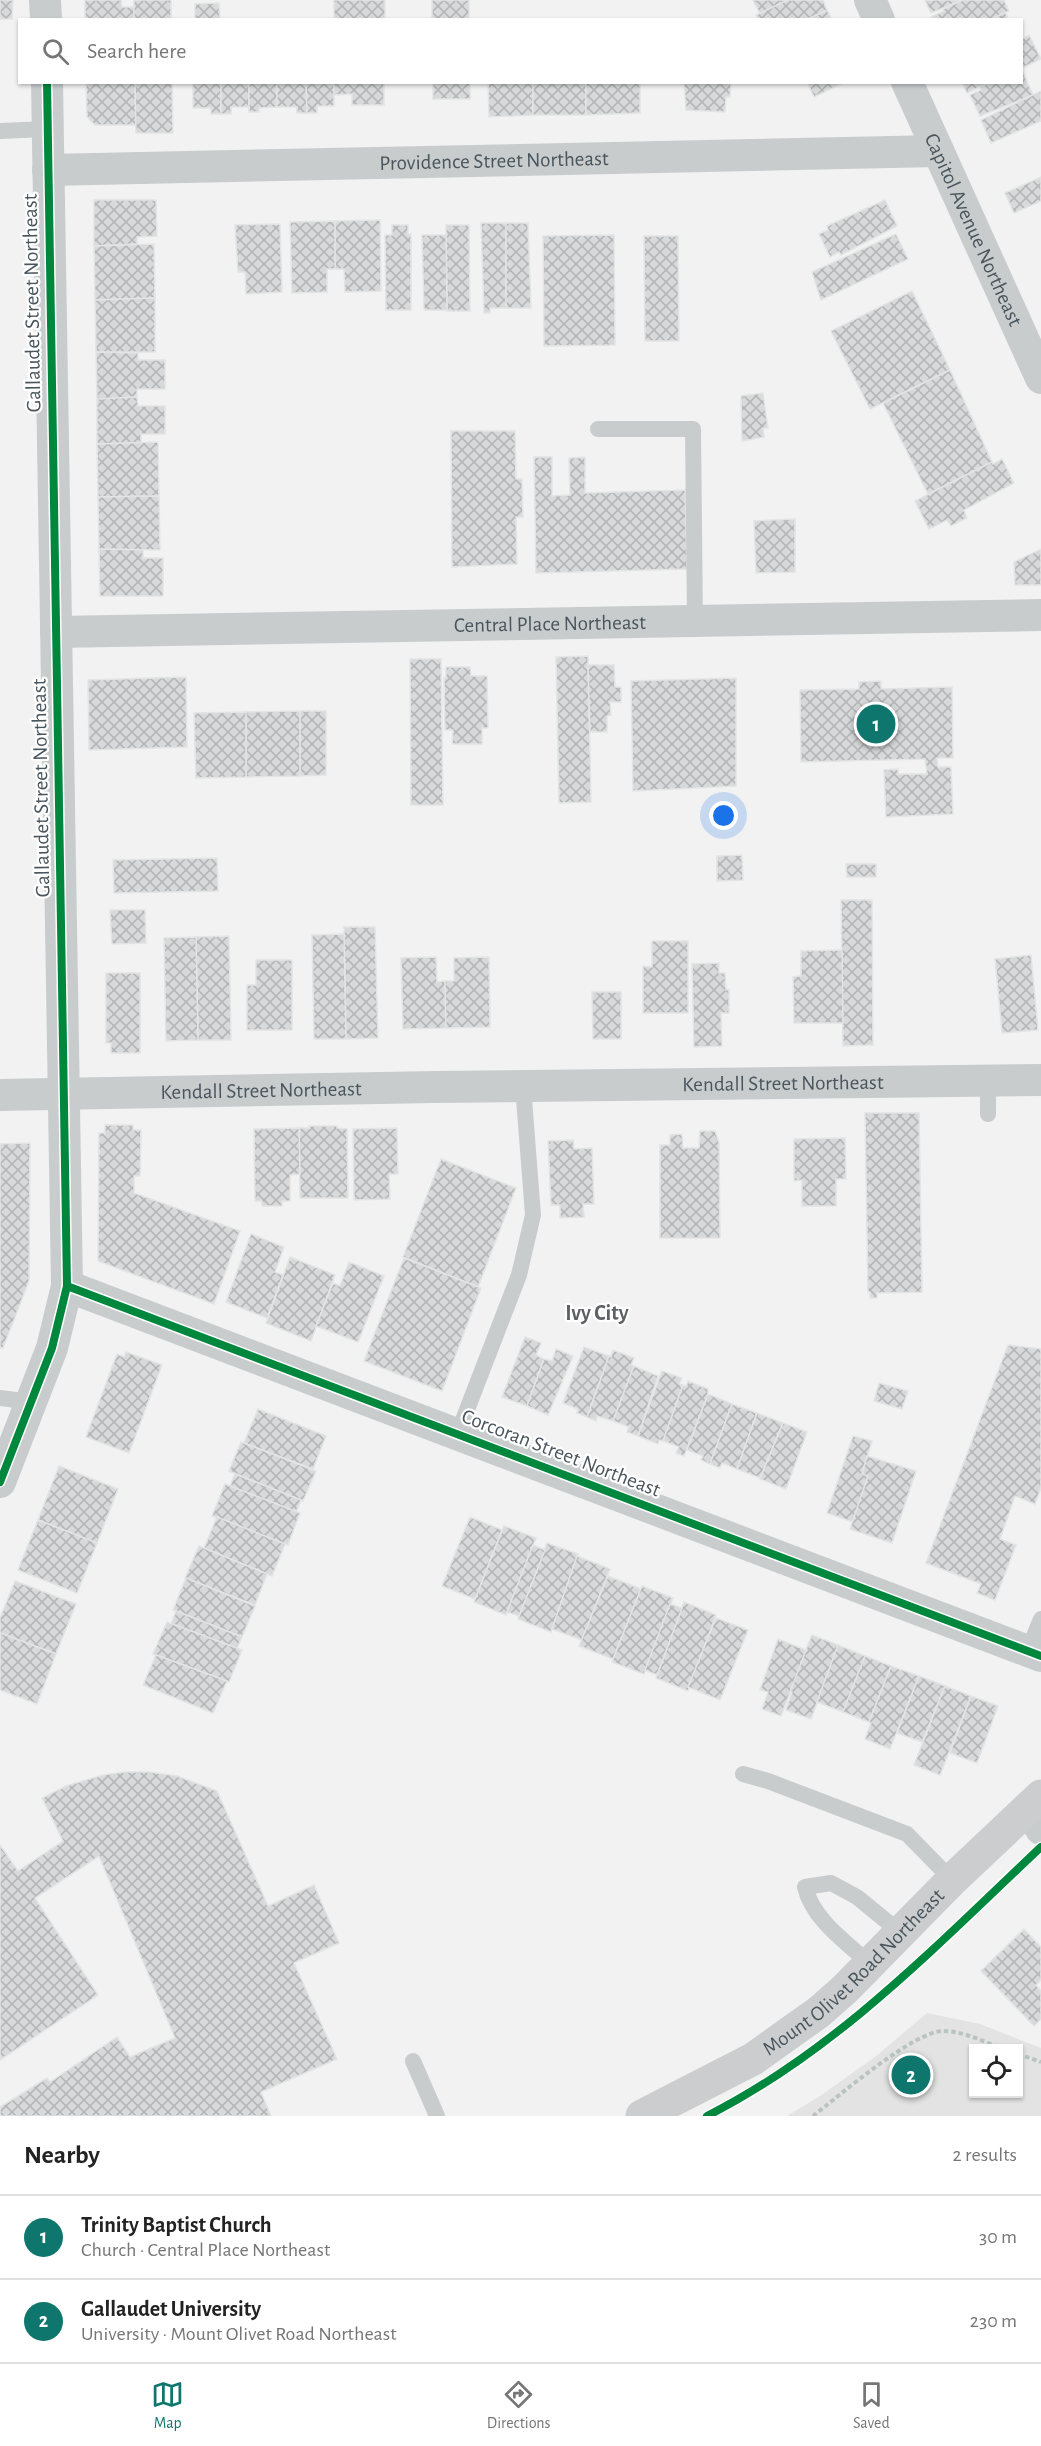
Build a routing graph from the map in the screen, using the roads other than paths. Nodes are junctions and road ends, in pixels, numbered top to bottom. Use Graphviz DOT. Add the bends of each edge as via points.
graph roads {
  1 [pos="45,0"];
  2 [pos="870,0"];
  3 [pos="46,18"];
  4 [pos="878,18"];
  5 [pos="46,84"];
  6 [pos="908,84"];
  7 [pos="47,129"];
  8 [pos="0,131"];
  9 [pos="938,151"];
  10 [pos="48,170"];
  11 [pos="1041,378"];
  12 [pos="598,429"];
  13 [pos="1041,615"];
  14 [pos="695,621"];
  15 [pos="56,632"];
  16 [pos="988,1080"];
  17 [pos="1041,1080"];
  18 [pos="523,1086"];
  19 [pos="0,1095"];
  20 [pos="64,1095"];
  21 [pos="988,1114"];
  22 [pos="67,1286"];
  23 [pos="0,1398"];
  24 [pos="31,1402"];
  25 [pos="458,1433"];
  26 [pos="0,1482"];
  27 [pos="1041,1619"];
  28 [pos="1034,1653"];
  29 [pos="743,1774"];
  30 [pos="1037,1811"];
  31 [pos="952,1880"];
  32 [pos="901,1933"];
  33 [pos="870,1964"];
  34 [pos="413,2061"];
  35 [pos="437,2116"];
  36 [pos="642,2116"];
  1 -- 3 [label="street"];
  2 -- 4 [label="street"];
  5 -- 7 [label="street, Gallaudet Street Northeast"];
  6 -- 9 [label="street, Capitol Avenue Northeast"];
  7 -- 8 [label="lane"];
  7 -- 10 [label="street, Gallaudet Street Northeast"];
  9 -- 10 [label="street, Providence Street Northeast"];
  9 -- 11 [label="street, Capitol Avenue Northeast"];
  10 -- 15 [label="street, Gallaudet Street Northeast"];
  12 -- 14 [label="lane" via="693,429"];
  13 -- 14 [label="street, Central Place Northeast"];
  14 -- 15 [label="street, Central Place Northeast"];
  15 -- 20 [label="street, Gallaudet Street Northeast"];
  16 -- 17 [label="street, Kendall Street Northeast"];
  16 -- 18 [label="street, Kendall Street Northeast"];
  16 -- 21 [label="lane"];
  18 -- 20 [label="street, Kendall Street Northeast"];
  18 -- 25 [label="lane" via="532,1215 519,1275"];
  19 -- 20 [label="street, Kendall Street Northeast"];
  20 -- 22 [label="street, Gallaudet Street Northeast"];
  22 -- 24 [label="street, Gallaudet Street Northeast" via="52,1348"];
  22 -- 25 [label="street, Corcoran Street Northeast"];
  23 -- 24 [label="lane"];
  24 -- 26 [label="street, Gallaudet Street Northeast"];
  25 -- 28 [label="street, Corcoran Street Northeast"];
  27 -- 28 [label="lane"];
  29 -- 31 [label="lane" via="907,1834"];
  30 -- 31 [label="main road, Mount Olivet Road Northeast"];
  31 -- 32 [label="main road, Mount Olivet Road Northeast"];
  32 -- 33 [label="main road, Mount Olivet Road Northeast"];
  32 -- 33 [label="lane" via="857,1897 831,1883 805,1887 815,1910"];
  33 -- 36 [label="main road, Mount Olivet Road Northeast" via="819,2012 780,2041 720,2078"];
  34 -- 35 [label="lane"];
}
